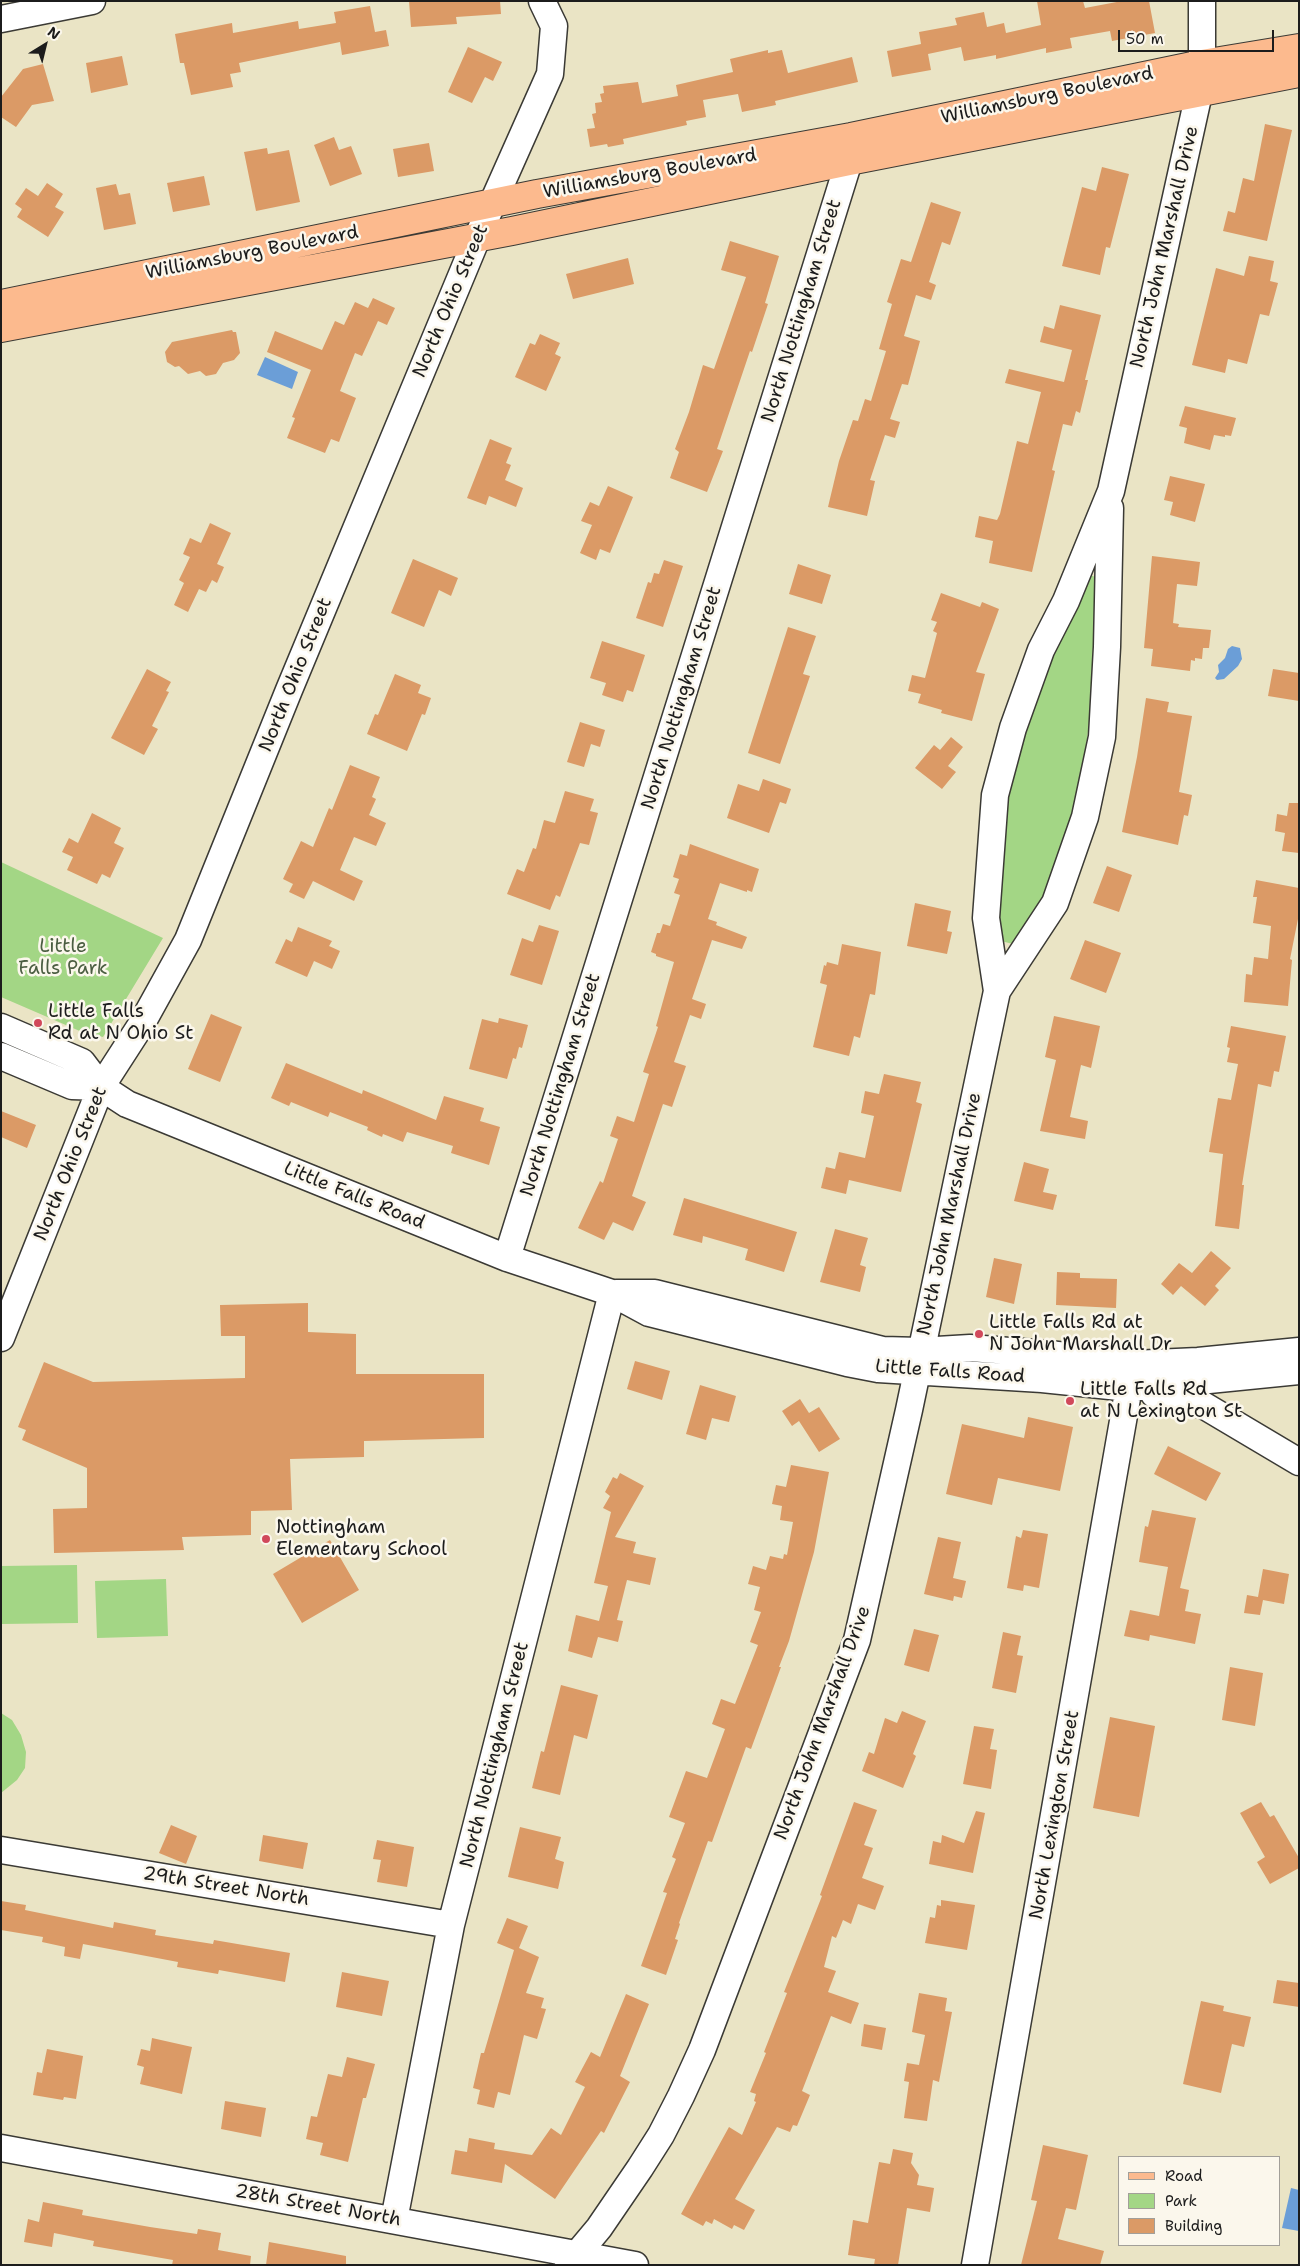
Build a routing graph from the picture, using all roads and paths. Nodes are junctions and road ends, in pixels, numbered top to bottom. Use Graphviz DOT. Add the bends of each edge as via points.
graph roads {
  1 [pos="92,1"];
  2 [pos="542,1"];
  3 [pos="1202,1"];
  4 [pos="1,19"];
  5 [pos="1299,48"];
  6 [pos="1202,64"];
  7 [pos="1299,73"];
  8 [pos="1199,92"];
  9 [pos="850,149"];
  10 [pos="492,205"];
  11 [pos="477,238"];
  12 [pos="1,304"];
  13 [pos="1,328"];
  14 [pos="1111,491"];
  15 [pos="997,991"];
  16 [pos="1,1027"];
  17 [pos="1,1056"];
  18 [pos="101,1087"];
  19 [pos="507,1258"];
  20 [pos="612,1293"];
  21 [pos="1,1338"];
  22 [pos="1299,1350"];
  23 [pos="918,1362"];
  24 [pos="1299,1371"];
  25 [pos="1131,1376"];
  26 [pos="1299,1462"];
  27 [pos="1,1850"];
  28 [pos="452,1925"];
  29 [pos="1,2148"];
  30 [pos="394,2220"];
  31 [pos="573,2259"];
  32 [pos="635,2265"];
  33 [pos="975,2265"];
  1 -- 4 [label="street"];
  2 -- 10 [label="street, North Ohio Street" via="554,26 550,74"];
  3 -- 6 [label="street, North John Marshall Drive"];
  5 -- 6 [label="main road, Williamsburg Boulevard"];
  6 -- 8 [label="street, North John Marshall Drive"];
  6 -- 9 [label="main road, Williamsburg Boulevard"];
  7 -- 8 [label="main road, Williamsburg Boulevard"];
  8 -- 9 [label="main road, Williamsburg Boulevard"];
  8 -- 14 [label="street, North John Marshall Drive"];
  9 -- 10 [label="main road, Williamsburg Boulevard" via="537,194"];
  9 -- 11 [label="main road, Williamsburg Boulevard"];
  9 -- 19 [label="street, North Nottingham Street"];
  10 -- 11 [label="street, North Ohio Street"];
  10 -- 12 [label="main road, Williamsburg Boulevard"];
  11 -- 13 [label="main road, Williamsburg Boulevard"];
  11 -- 18 [label="street, North Ohio Street" via="188,940 141,1025"];
  14 -- 15 [label="street, North John Marshall Drive" via="1066,601 1042,650 1013,728 995,794 986,918"];
  14 -- 15 [label="street, North John Marshall Drive" via="1102,737 1085,817 1055,903"];
  15 -- 23 [label="street, North John Marshall Drive"];
  16 -- 18 [label="street, Little Falls Road" via="82,1062"];
  17 -- 18 [label="street" via="72,1086"];
  18 -- 19 [label="street, Little Falls Road" via="128,1104"];
  18 -- 21 [label="street, North Ohio Street"];
  19 -- 20 [label="street, Little Falls Road"];
  20 -- 23 [label="street, Little Falls Road" via="655,1293 883,1350"];
  20 -- 28 [label="street, North Nottingham Street"];
  22 -- 25 [label="street, Little Falls Road" via="1198,1361"];
  23 -- 25 [label="street, Little Falls Road" via="970,1348 1049,1354"];
  23 -- 31 [label="street, North John Marshall Drive" via="857,1640 716,2015 692,2073 661,2134 599,2228"];
  24 -- 25 [label="street, Little Falls Road"];
  25 -- 26 [label="street" via="1203,1405"];
  25 -- 33 [label="street, North Lexington Street"];
  27 -- 28 [label="street, 29th Street North"];
  28 -- 30 [label="street, North Nottingham Street"];
  29 -- 30 [label="street, 28th Street North"];
  30 -- 31 [label="street, 28th Street North"];
  31 -- 32 [label="street, 28th Street North"];
}
